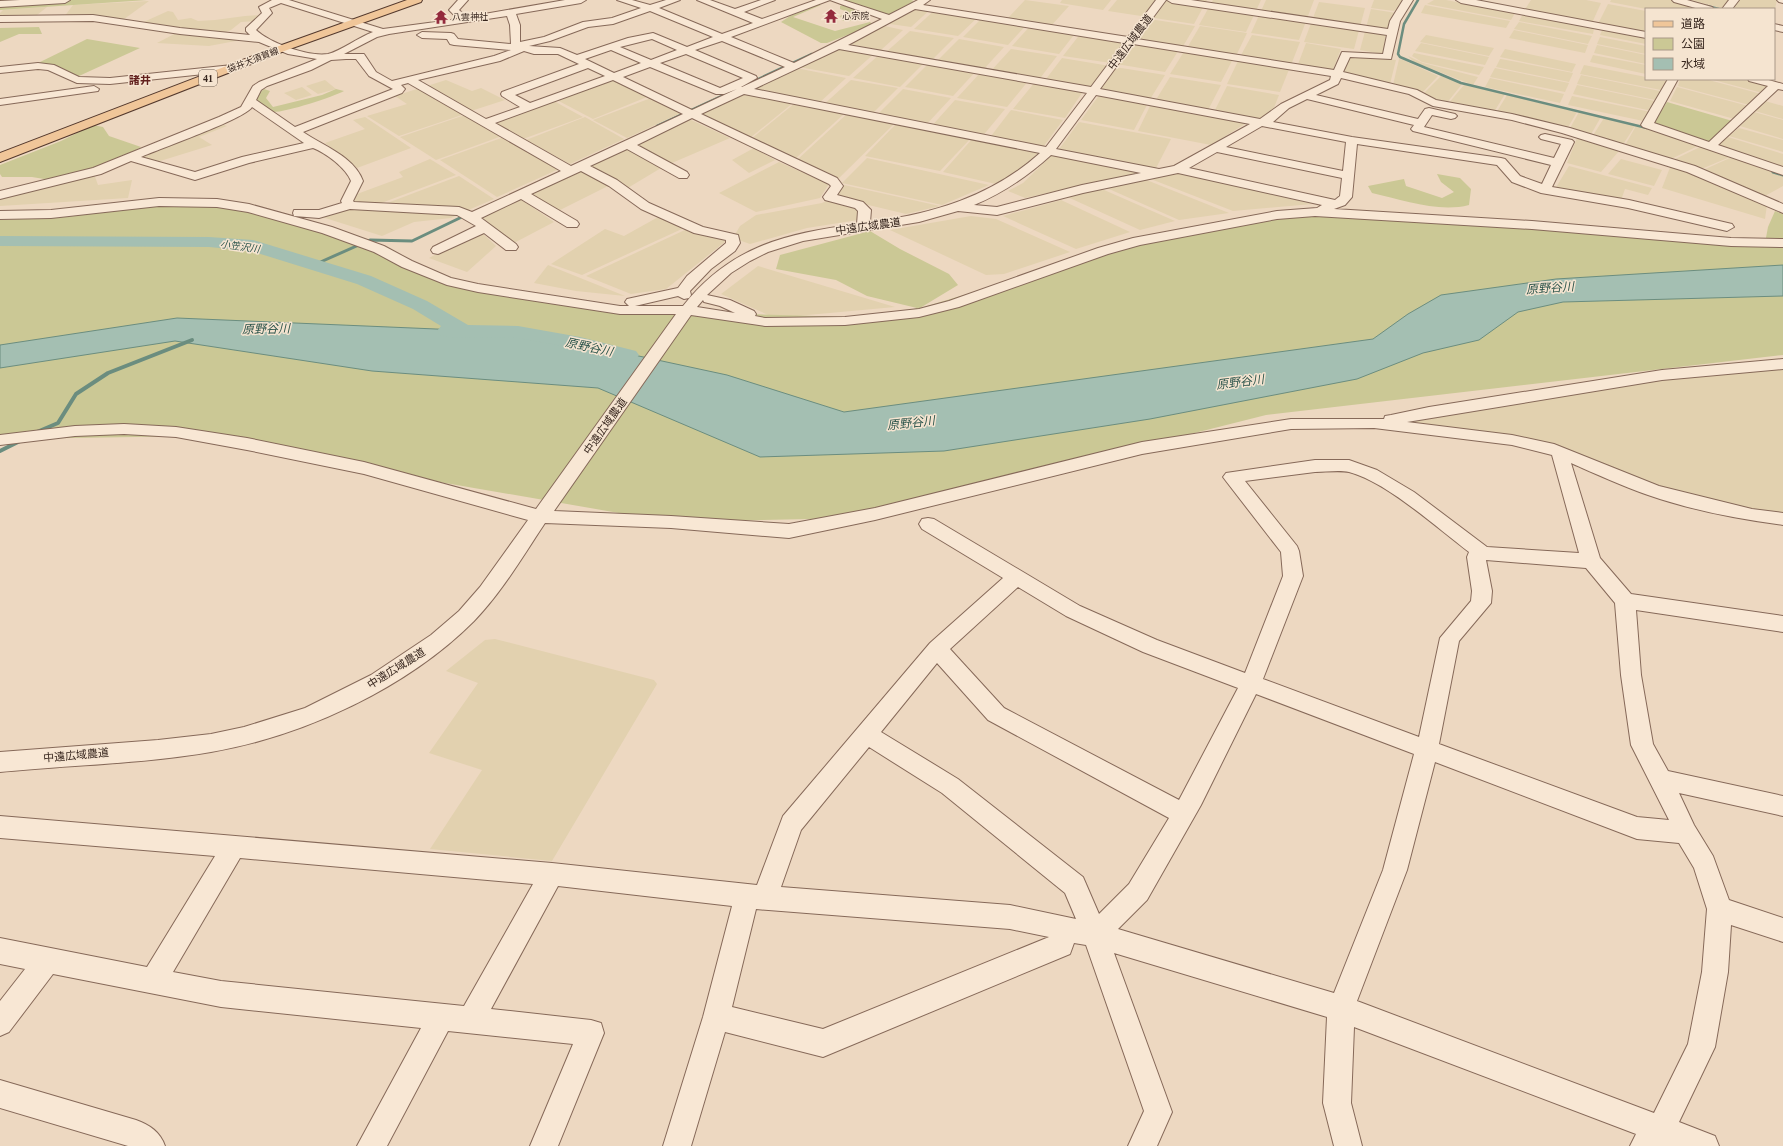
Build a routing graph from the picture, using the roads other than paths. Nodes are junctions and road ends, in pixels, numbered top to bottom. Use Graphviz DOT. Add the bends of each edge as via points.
graph roads {
  1 [pos="65,0"];
  2 [pos="280,0"];
  3 [pos="417,0"];
  4 [pos="463,0"];
  5 [pos="582,0"];
  6 [pos="622,0"];
  7 [pos="675,0"];
  8 [pos="702,0"];
  9 [pos="770,0"];
  10 [pos="801,0"];
  11 [pos="825,0"];
  12 [pos="834,0"];
  13 [pos="925,0"];
  14 [pos="1161,0"];
  15 [pos="1172,0"];
  16 [pos="1408,0"];
  17 [pos="1461,0"];
  18 [pos="1678,0"];
  19 [pos="1734,0"];
  20 [pos="0,4"];
  21 [pos="263,4"];
  22 [pos="813,4"];
  23 [pos="915,6"];
  24 [pos="650,8"];
  25 [pos="1706,8"];
  26 [pos="1728,8"];
  27 [pos="511,12"];
  28 [pos="736,12"];
  29 [pos="892,18"];
  30 [pos="0,19"];
  31 [pos="465,20"];
  32 [pos="351,23"];
  33 [pos="763,23"];
  34 [pos="695,26"];
  35 [pos="682,30"];
  36 [pos="381,33"];
  37 [pos="1393,33"];
  38 [pos="669,34"];
  39 [pos="1645,35"];
  40 [pos="656,37"];
  41 [pos="722,37"];
  42 [pos="258,39"];
  43 [pos="1132,41"];
  44 [pos="838,46"];
  45 [pos="520,47"];
  46 [pos="612,47"];
  47 [pos="283,48"];
  48 [pos="688,50"];
  49 [pos="330,56"];
  50 [pos="575,59"];
  51 [pos="651,63"];
  52 [pos="587,65"];
  53 [pos="793,66"];
  54 [pos="232,68"];
  55 [pos="0,70"];
  56 [pos="1337,74"];
  57 [pos="612,77"];
  58 [pos="120,80"];
  59 [pos="410,80"];
  60 [pos="1672,80"];
  61 [pos="1757,80"];
  62 [pos="392,84"];
  63 [pos="1380,84"];
  64 [pos="1779,86"];
  65 [pos="741,90"];
  66 [pos="1094,90"];
  67 [pos="1307,96"];
  68 [pos="250,100"];
  69 [pos="0,102"];
  70 [pos="529,107"];
  71 [pos="1362,109"];
  72 [pos="690,115"];
  73 [pos="1263,122"];
  74 [pos="485,123"];
  75 [pos="1421,123"];
  76 [pos="1491,125"];
  77 [pos="295,131"];
  78 [pos="1537,135"];
  79 [pos="1352,140"];
  80 [pos="315,144"];
  81 [pos="627,144"];
  82 [pos="1711,146"];
  83 [pos="1216,148"];
  84 [pos="1049,151"];
  85 [pos="128,157"];
  86 [pos="0,158"];
  87 [pos="1500,162"];
  88 [pos="1523,167"];
  89 [pos="576,168"];
  90 [pos="1178,169"];
  91 [pos="1555,169"];
  92 [pos="1538,171"];
  93 [pos="1783,171"];
  94 [pos="1160,173"];
  95 [pos="683,174"];
  96 [pos="1348,176"];
  97 [pos="1545,190"];
  98 [pos="521,194"];
  99 [pos="0,195"];
  100 [pos="1335,204"];
  101 [pos="350,205"];
  102 [pos="956,207"];
  103 [pos="1783,208"];
  104 [pos="261,211"];
  105 [pos="1315,212"];
  106 [pos="0,215"];
  107 [pos="467,215"];
  108 [pos="572,224"];
  109 [pos="863,226"];
  110 [pos="485,227"];
  111 [pos="1727,228"];
  112 [pos="1783,243"];
  113 [pos="511,247"];
  114 [pos="438,250"];
  115 [pos="710,299"];
  116 [pos="603,307"];
  117 [pos="684,315"];
  118 [pos="765,322"];
  119 [pos="1783,364"];
  120 [pos="1374,422"];
  121 [pos="3,441"];
  122 [pos="1560,452"];
  123 [pos="545,511"];
  124 [pos="1783,519"];
  125 [pos="928,524"];
  126 [pos="1483,553"];
  127 [pos="1591,562"];
  128 [pos="1016,577"];
  129 [pos="1625,601"];
  130 [pos="1783,624"];
  131 [pos="937,649"];
  132 [pos="1251,683"];
  133 [pos="866,734"];
  134 [pos="1427,749"];
  135 [pos="0,762"];
  136 [pos="1661,779"];
  137 [pos="1783,806"];
  138 [pos="1184,814"];
  139 [pos="0,828"];
  140 [pos="1686,833"];
  141 [pos="233,848"];
  142 [pos="552,874"];
  143 [pos="756,897"];
  144 [pos="1719,909"];
  145 [pos="1065,929"];
  146 [pos="1783,930"];
  147 [pos="1095,935"];
  148 [pos="0,951"];
  149 [pos="48,960"];
  150 [pos="152,981"];
  151 [pos="1341,1008"];
  152 [pos="716,1017"];
  153 [pos="441,1018"];
  154 [pos="470,1021"];
  155 [pos="0,1023"];
  156 [pos="0,1094"];
  157 [pos="1653,1137"];
  158 [pos="151,1146"];
  159 [pos="372,1146"];
  160 [pos="544,1146"];
  161 [pos="677,1146"];
  162 [pos="1142,1146"];
  163 [pos="1348,1146"];
  164 [pos="1705,1146"];
  1 -- 20 [label="street"];
  2 -- 21 [label="street"];
  2 -- 32 [label="street"];
  3 -- 32 [label="main road, 袋井大須賀線 / 41"];
  4 -- 31 [label="street" via="454,10"];
  5 -- 27 [label="street"];
  6 -- 24 [label="street"];
  7 -- 24 [label="street"];
  8 -- 28 [label="street"];
  9 -- 28 [label="street"];
  10 -- 22 [label="street"];
  11 -- 22 [label="street"];
  12 -- 29 [label="street"];
  13 -- 23 [label="street"];
  14 -- 43 [label="street, 中遠広域農道"];
  15 -- 37 [label="street"];
  16 -- 37 [label="street" via="1395,21"];
  17 -- 39 [label="street"];
  18 -- 25 [label="street"];
  19 -- 26 [label="street"];
  21 -- 42 [label="street" via="267,13 251,28"];
  22 -- 33 [label="street"];
  23 -- 29 [label="street"];
  23 -- 43 [label="street"];
  24 -- 34 [label="street"];
  24 -- 45 [label="street" via="613,21 586,24 547,40"];
  27 -- 31 [label="street"];
  27 -- 45 [label="street" via="515,25 515,41"];
  28 -- 33 [label="street"];
  29 -- 44 [label="street"];
  30 -- 42 [label="street" via="93,18"];
  31 -- 36 [label="street"];
  32 -- 36 [label="street"];
  32 -- 47 [label="main road, 袋井大須賀線 / 41"];
  33 -- 41 [label="street"];
  34 -- 35 [label="street"];
  34 -- 41 [label="street"];
  36 -- 45 [label="street" via="452,36 454,42"];
  36 -- 49 [label="street"];
  37 -- 56 [label="street" via="1387,58 1346,54"];
  38 -- 40 [label="street"];
  40 -- 46 [label="street" via="644,37"];
  40 -- 48 [label="street"];
  41 -- 48 [label="street"];
  41 -- 53 [label="street"];
  42 -- 47 [label="street"];
  43 -- 56 [label="street"];
  43 -- 66 [label="street, 中遠広域農道"];
  44 -- 53 [label="street"];
  44 -- 66 [label="street"];
  45 -- 50 [label="street" via="534,51 560,51"];
  45 -- 59 [label="street" via="496,59"];
  46 -- 50 [label="street"];
  46 -- 51 [label="street"];
  47 -- 49 [label="street" via="298,53"];
  47 -- 54 [label="main road, 袋井大須賀線 / 41"];
  48 -- 51 [label="street"];
  48 -- 51 [label="street" via="752,78 720,92"];
  49 -- 62 [label="street" via="360,56 365,66 380,79"];
  49 -- 68 [label="street" via="307,68 263,84"];
  50 -- 52 [label="street"];
  51 -- 57 [label="street"];
  52 -- 57 [label="street"];
  52 -- 70 [label="street" via="506,94"];
  53 -- 65 [label="street"];
  54 -- 58 [label="street"];
  54 -- 86 [label="main road, 袋井大須賀線 / 41"];
  55 -- 58 [label="street" via="38,66 58,70 77,80"];
  56 -- 63 [label="street"];
  56 -- 67 [label="street" via="1334,82"];
  57 -- 70 [label="street"];
  57 -- 72 [label="street"];
  58 -- 69 [label="street" via="90,90 65,91"];
  59 -- 62 [label="street"];
  59 -- 74 [label="street"];
  60 -- 82 [label="street" via="1648,125"];
  61 -- 64 [label="street"];
  62 -- 77 [label="street" via="400,89"];
  63 -- 71 [label="street"];
  63 -- 103 [label="street" via="1413,92 1433,103 1512,117 1580,134 1691,169"];
  64 -- 82 [label="street"];
  65 -- 72 [label="street"];
  65 -- 84 [label="street"];
  66 -- 73 [label="street"];
  66 -- 84 [label="street, 中遠広域農道"];
  67 -- 71 [label="street"];
  67 -- 73 [label="street" via="1286,106"];
  68 -- 77 [label="street"];
  68 -- 85 [label="street" via="245,109"];
  70 -- 74 [label="street"];
  71 -- 75 [label="street"];
  72 -- 81 [label="street"];
  72 -- 109 [label="street" via="833,182 837,186 829,197 859,205 865,210"];
  73 -- 79 [label="street"];
  73 -- 83 [label="street"];
  74 -- 89 [label="street"];
  75 -- 76 [label="street" via="1429,111"];
  75 -- 91 [label="street" via="1417,129"];
  77 -- 80 [label="street"];
  78 -- 91 [label="street" via="1568,142"];
  79 -- 87 [label="street"];
  79 -- 96 [label="street"];
  80 -- 85 [label="street" via="246,160 195,176"];
  80 -- 101 [label="street" via="324,148 354,173 356,181 347,201"];
  81 -- 89 [label="street"];
  81 -- 95 [label="street"];
  82 -- 93 [label="street"];
  83 -- 90 [label="street"];
  83 -- 96 [label="street"];
  84 -- 94 [label="street"];
  84 -- 102 [label="street, 中遠広域農道" via="1035,166 1010,183"];
  85 -- 99 [label="street" via="79,177"];
  87 -- 88 [label="street"];
  87 -- 97 [label="street" via="1516,179"];
  89 -- 98 [label="street"];
  89 -- 116 [label="street" via="613,183 646,206 699,230 733,238 730,248 692,279 684,293"];
  90 -- 94 [label="street"];
  90 -- 100 [label="street"];
  91 -- 92 [label="street"];
  91 -- 97 [label="street"];
  94 -- 102 [label="street" via="1082,189 998,211"];
  96 -- 100 [label="street" via="1346,197"];
  97 -- 111 [label="street" via="1629,204"];
  98 -- 107 [label="street"];
  98 -- 108 [label="street"];
  100 -- 105 [label="street"];
  101 -- 104 [label="street" via="314,216 288,211"];
  101 -- 107 [label="street"];
  102 -- 109 [label="street, 中遠広域農道" via="899,221"];
  104 -- 106 [label="street" via="217,203 166,202 50,214"];
  104 -- 116 [label="street" via="354,238 447,281 511,294"];
  105 -- 112 [label="street" via="1532,225 1731,242"];
  105 -- 118 [label="street" via="1277,215 1138,241 954,304 919,313 845,321"];
  107 -- 110 [label="street"];
  109 -- 117 [label="street, 中遠広域農道" via="804,236 745,258 711,282"];
  110 -- 113 [label="street"];
  110 -- 114 [label="street"];
  115 -- 118 [label="street" via="725,303"];
  116 -- 117 [label="street"];
  117 -- 118 [label="street"];
  117 -- 123 [label="street, 中遠広域農道"];
  119 -- 120 [label="street" via="1662,375"];
  120 -- 122 [label="street" via="1512,440"];
  120 -- 123 [label="street" via="1291,424 1142,448 875,514 788,532"];
  121 -- 123 [label="street" via="75,431 124,429 176,432 364,468"];
  122 -- 124 [label="street" via="1654,491 1752,515"];
  122 -- 127 [label="street"];
  123 -- 135 [label="street, 中遠広域農道" via="487,592 464,618 392,673 328,707 293,722 212,743"];
  125 -- 128 [label="street"];
  126 -- 127 [label="street"];
  126 -- 132 [label="street" via="1408,496 1371,474 1349,466 1315,466 1232,477 1290,551 1294,576"];
  126 -- 134 [label="street" via="1476,557 1482,591 1481,603 1450,638"];
  127 -- 129 [label="street"];
  128 -- 131 [label="street"];
  128 -- 132 [label="street" via="1073,612 1150,646"];
  129 -- 130 [label="street"];
  129 -- 136 [label="street" via="1631,675 1642,745"];
  131 -- 133 [label="street"];
  131 -- 138 [label="street" via="996,714"];
  132 -- 134 [label="street"];
  132 -- 138 [label="street"];
  133 -- 143 [label="street" via="791,824"];
  133 -- 147 [label="street" via="950,786 1074,885"];
  134 -- 140 [label="street" via="1636,828"];
  134 -- 151 [label="street" via="1395,870"];
  136 -- 137 [label="street"];
  136 -- 140 [label="street"];
  138 -- 147 [label="street" via="1138,892"];
  139 -- 141 [label="street"];
  140 -- 144 [label="street" via="1705,864"];
  141 -- 142 [label="street"];
  141 -- 150 [label="street"];
  142 -- 143 [label="street"];
  142 -- 154 [label="street"];
  143 -- 145 [label="street" via="1010,917"];
  143 -- 152 [label="street"];
  144 -- 146 [label="street"];
  144 -- 157 [label="street" via="1715,972 1701,1047"];
  145 -- 147 [label="street"];
  145 -- 152 [label="street" via="1061,945 823,1043"];
  147 -- 151 [label="street"];
  147 -- 162 [label="street" via="1158,1112"];
  148 -- 149 [label="street"];
  149 -- 150 [label="street"];
  149 -- 155 [label="street"];
  150 -- 153 [label="street" via="221,994"];
  151 -- 157 [label="street"];
  151 -- 163 [label="street" via="1337,1103"];
  152 -- 161 [label="street"];
  153 -- 154 [label="street"];
  153 -- 159 [label="street"];
  154 -- 160 [label="street" via="591,1034"];
  156 -- 158 [label="street" via="136,1134"];
  157 -- 164 [label="street"];
}
